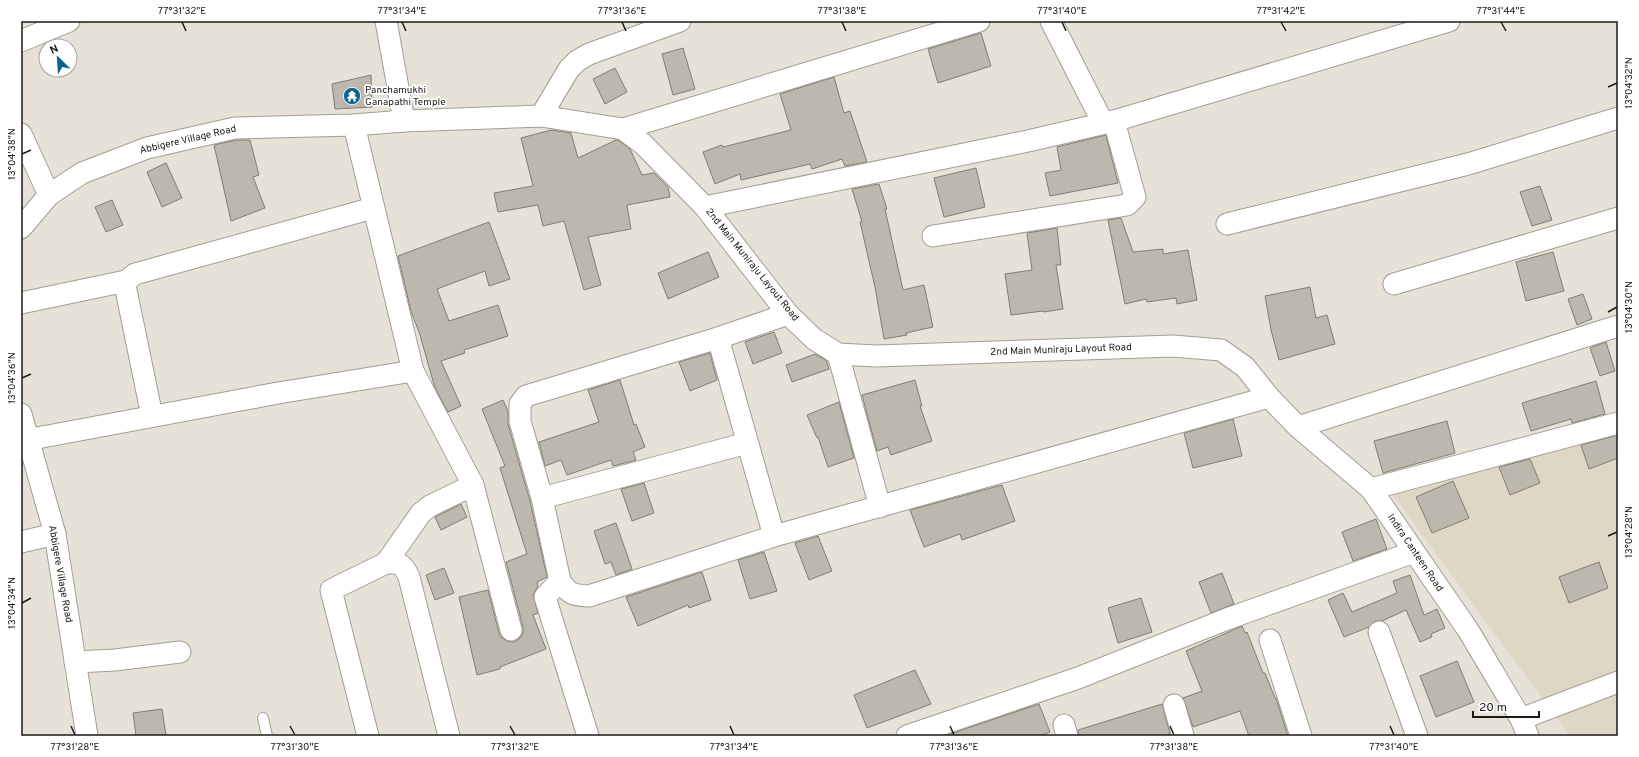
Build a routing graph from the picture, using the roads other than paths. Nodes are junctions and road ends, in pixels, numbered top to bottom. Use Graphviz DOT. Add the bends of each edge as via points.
graph roads {
  1 [pos="69,21"];
  2 [pos="386,21"];
  3 [pos="680,21"];
  4 [pos="979,21"];
  5 [pos="1051,21"];
  6 [pos="1450,21"];
  7 [pos="21,42"];
  8 [pos="541,116"];
  9 [pos="1618,118"];
  10 [pos="404,121"];
  11 [pos="1109,122"];
  12 [pos="354,125"];
  13 [pos="622,129"];
  14 [pos="21,134"];
  15 [pos="49,195"];
  16 [pos="705,207"];
  17 [pos="373,208"];
  18 [pos="1618,218"];
  19 [pos="1227,224"];
  20 [pos="21,228"];
  21 [pos="933,236"];
  22 [pos="126,281"];
  23 [pos="1394,284"];
  24 [pos="21,303"];
  25 [pos="788,314"];
  26 [pos="1618,326"];
  27 [pos="718,338"];
  28 [pos="838,354"];
  29 [pos="413,371"];
  30 [pos="1269,397"];
  31 [pos="21,414"];
  32 [pos="152,416"];
  33 [pos="1618,423"];
  34 [pos="1298,427"];
  35 [pos="24,441"];
  36 [pos="747,443"];
  37 [pos="473,485"];
  38 [pos="1371,489"];
  39 [pos="542,498"];
  40 [pos="880,507"];
  41 [pos="55,534"];
  42 [pos="774,536"];
  43 [pos="21,542"];
  44 [pos="1414,552"];
  45 [pos="386,563"];
  46 [pos="560,581"];
  47 [pos="512,630"];
  48 [pos="1379,632"];
  49 [pos="1270,640"];
  50 [pos="180,652"];
  51 [pos="75,662"];
  52 [pos="1618,682"];
  53 [pos="1174,705"];
  54 [pos="263,718"];
  55 [pos="1524,728"];
  56 [pos="87,736"];
  57 [pos="267,736"];
  58 [pos="368,736"];
  59 [pos="449,736"];
  60 [pos="588,736"];
  61 [pos="907,736"];
  62 [pos="1183,736"];
  63 [pos="1301,736"];
  64 [pos="1417,736"];
  1 -- 7 [label="street"];
  2 -- 10 [label="street"];
  3 -- 8 [label="street" via="589,54 577,61 569,69"];
  4 -- 13 [label="street"];
  5 -- 11 [label="street"];
  6 -- 11 [label="street"];
  8 -- 10 [label="street, 2nd Main Muniraju Layout Road"];
  8 -- 13 [label="street, 2nd Main Muniraju Layout Road"];
  9 -- 19 [label="street" via="1468,164"];
  10 -- 12 [label="street, Abbigere Village Road"];
  11 -- 16 [label="street"];
  11 -- 21 [label="street" via="1135,198 1127,205"];
  12 -- 15 [label="street, Abbigere Village Road" via="235,128 147,148 82,173"];
  12 -- 17 [label="street"];
  13 -- 16 [label="street, 2nd Main Muniraju Layout Road" via="643,144"];
  14 -- 15 [label="street"];
  15 -- 20 [label="street, Abbigere Village Road"];
  16 -- 25 [label="street, 2nd Main Muniraju Layout Road"];
  17 -- 22 [label="street" via="135,274"];
  17 -- 29 [label="street"];
  18 -- 23 [label="street"];
  22 -- 24 [label="street"];
  22 -- 32 [label="street"];
  25 -- 27 [label="street"];
  25 -- 28 [label="street, 2nd Main Muniraju Layout Road" via="814,339"];
  26 -- 34 [label="street"];
  27 -- 36 [label="street"];
  27 -- 39 [label="street" via="526,396 520,404 520,420"];
  28 -- 30 [label="street, 2nd Main Muniraju Layout Road" via="876,356 1173,346 1221,350 1245,367"];
  28 -- 40 [label="street"];
  29 -- 32 [label="street"];
  29 -- 37 [label="street"];
  30 -- 34 [label="street, Indira Canteen Road"];
  30 -- 40 [label="street"];
  31 -- 35 [label="street, Abbigere Village Road"];
  32 -- 35 [label="street"];
  33 -- 38 [label="street"];
  34 -- 38 [label="street, Indira Canteen Road"];
  35 -- 41 [label="street, Abbigere Village Road"];
  36 -- 39 [label="street"];
  36 -- 42 [label="street"];
  37 -- 45 [label="street" via="421,513"];
  37 -- 47 [label="street"];
  38 -- 44 [label="street, Indira Canteen Road"];
  39 -- 46 [label="street"];
  40 -- 42 [label="street"];
  41 -- 43 [label="street"];
  41 -- 51 [label="street, Abbigere Village Road"];
  42 -- 46 [label="street" via="590,596 573,595"];
  44 -- 55 [label="street, Indira Canteen Road" via="1468,630"];
  44 -- 61 [label="street" via="1227,619 1078,678"];
  45 -- 58 [label="street" via="331,590"];
  45 -- 59 [label="street" via="396,562 404,566 409,577"];
  46 -- 60 [label="street" via="545,597"];
  48 -- 64 [label="street"];
  49 -- 63 [label="street"];
  50 -- 51 [label="street"];
  51 -- 56 [label="street, Abbigere Village Road"];
  52 -- 55 [label="street"];
  53 -- 62 [label="street"];
  54 -- 57 [label="lane"];
}
